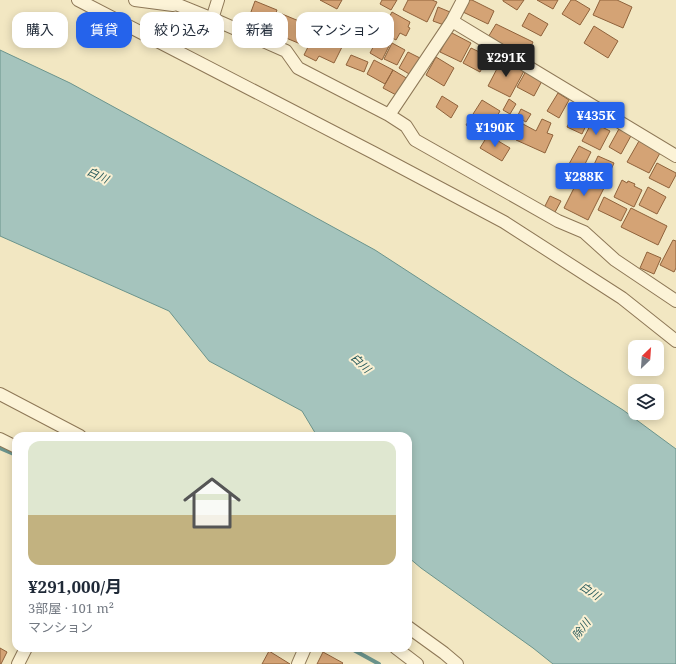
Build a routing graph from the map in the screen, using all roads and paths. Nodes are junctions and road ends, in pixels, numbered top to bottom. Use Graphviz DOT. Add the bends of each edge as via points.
graph roads {
  1 [pos="78,0"];
  2 [pos="135,0"];
  3 [pos="166,0"];
  4 [pos="218,0"];
  5 [pos="463,0"];
  6 [pos="180,6"];
  7 [pos="195,12"];
  8 [pos="214,12"];
  9 [pos="452,21"];
  10 [pos="224,24"];
  11 [pos="389,115"];
  12 [pos="676,156"];
  13 [pos="676,301"];
  14 [pos="676,341"];
  15 [pos="0,394"];
  16 [pos="72,432"];
  17 [pos="0,439"];
  18 [pos="12,445"];
  19 [pos="412,630"];
  20 [pos="24,652"];
  21 [pos="303,652"];
  22 [pos="401,652"];
  23 [pos="18,664"];
  24 [pos="298,664"];
  25 [pos="417,664"];
  26 [pos="457,664"];
  1 -- 14 [label="street" via="504,222 622,298"];
  2 -- 6 [label="street"];
  3 -- 6 [label="street"];
  4 -- 8 [label="street"];
  5 -- 9 [label="street"];
  6 -- 7 [label="street"];
  9 -- 11 [label="street"];
  9 -- 12 [label="street"];
  10 -- 11 [label="street" via="286,51 298,68"];
  11 -- 13 [label="street" via="406,126 415,140 558,221 584,232 615,260"];
  15 -- 16 [label="street"];
  17 -- 18 [label="street"];
  19 -- 26 [label="street"];
  20 -- 23 [label="street"];
  21 -- 24 [label="street"];
  22 -- 25 [label="street"];
}
